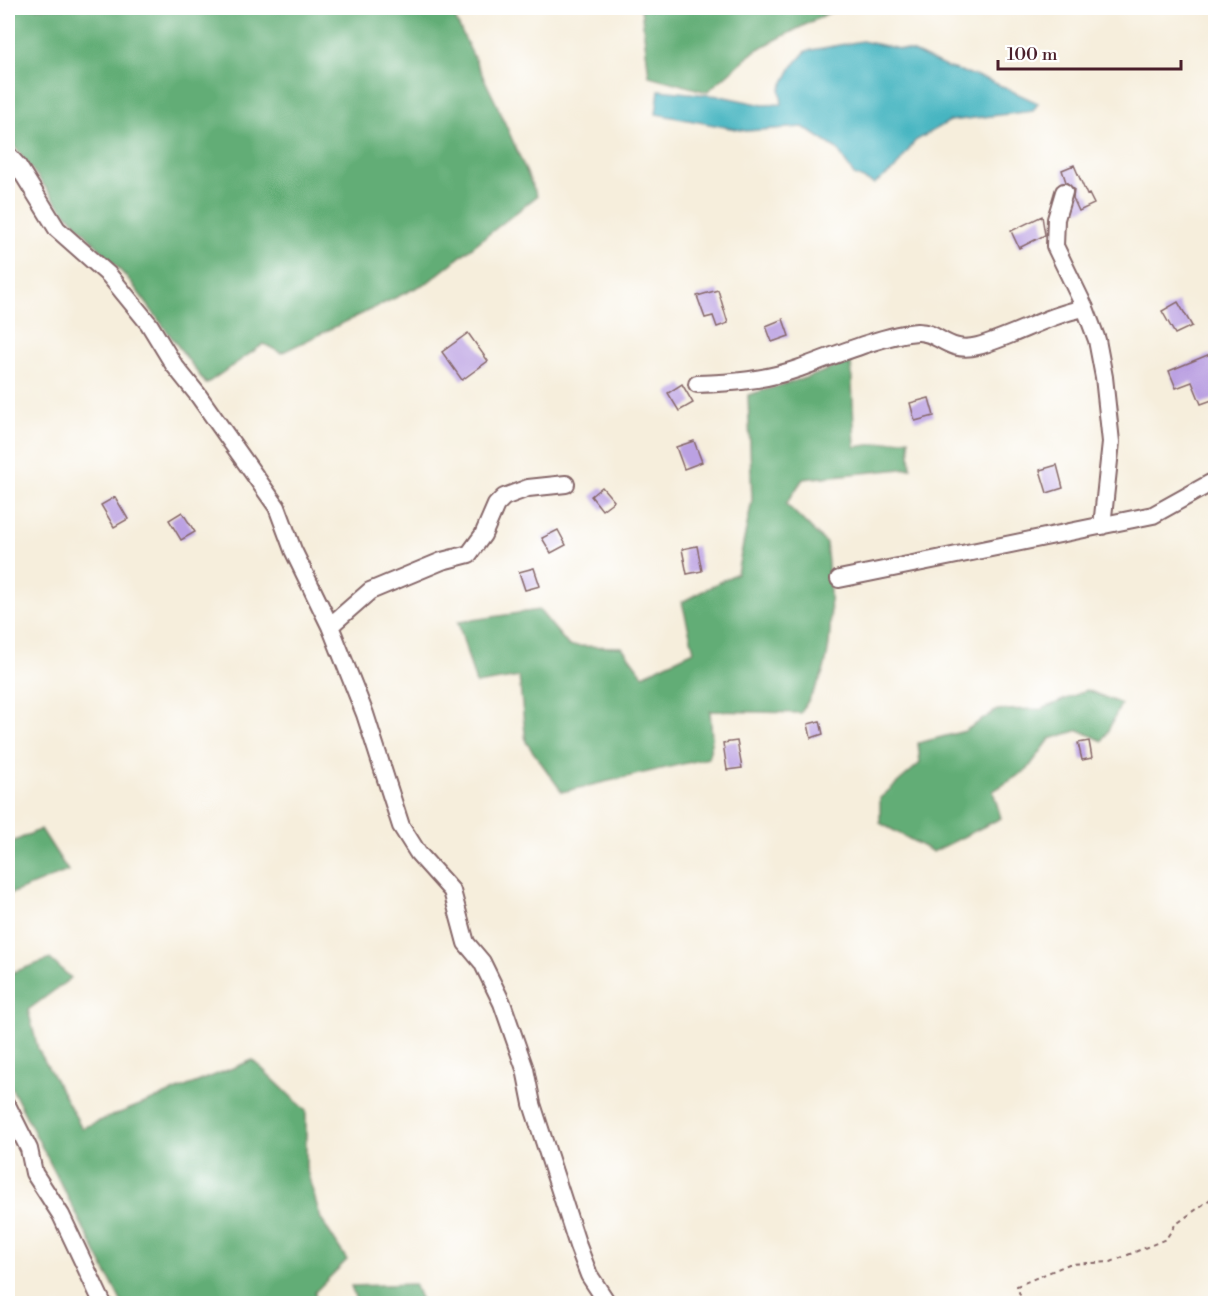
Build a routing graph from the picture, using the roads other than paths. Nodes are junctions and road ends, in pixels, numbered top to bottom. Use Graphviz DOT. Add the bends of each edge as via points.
graph roads {
  1 [pos="8,155"];
  2 [pos="1064,192"];
  3 [pos="1085,308"];
  4 [pos="697,384"];
  5 [pos="1215,480"];
  6 [pos="566,484"];
  7 [pos="1102,526"];
  8 [pos="840,579"];
  9 [pos="330,626"];
  10 [pos="8,1107"];
  11 [pos="104,1304"];
  12 [pos="608,1304"];
  1 -- 9 [label="street" via="57,229 109,275 149,324 174,365 257,476 277,507"];
  2 -- 3 [label="street" via="1056,219 1055,246"];
  3 -- 4 [label="street" via="1066,311 971,347 955,348 920,332 750,382"];
  3 -- 7 [label="street" via="1097,340 1111,442"];
  5 -- 7 [label="street" via="1153,515"];
  6 -- 9 [label="street" via="528,488 504,497 469,554 370,591"];
  7 -- 8 [label="street"];
  9 -- 12 [label="street" via="365,714 401,826 418,853 452,891 466,943 482,962 502,1003 578,1246 589,1275"];
  10 -- 11 [label="street" via="29,1149 34,1173 60,1215"];
}
